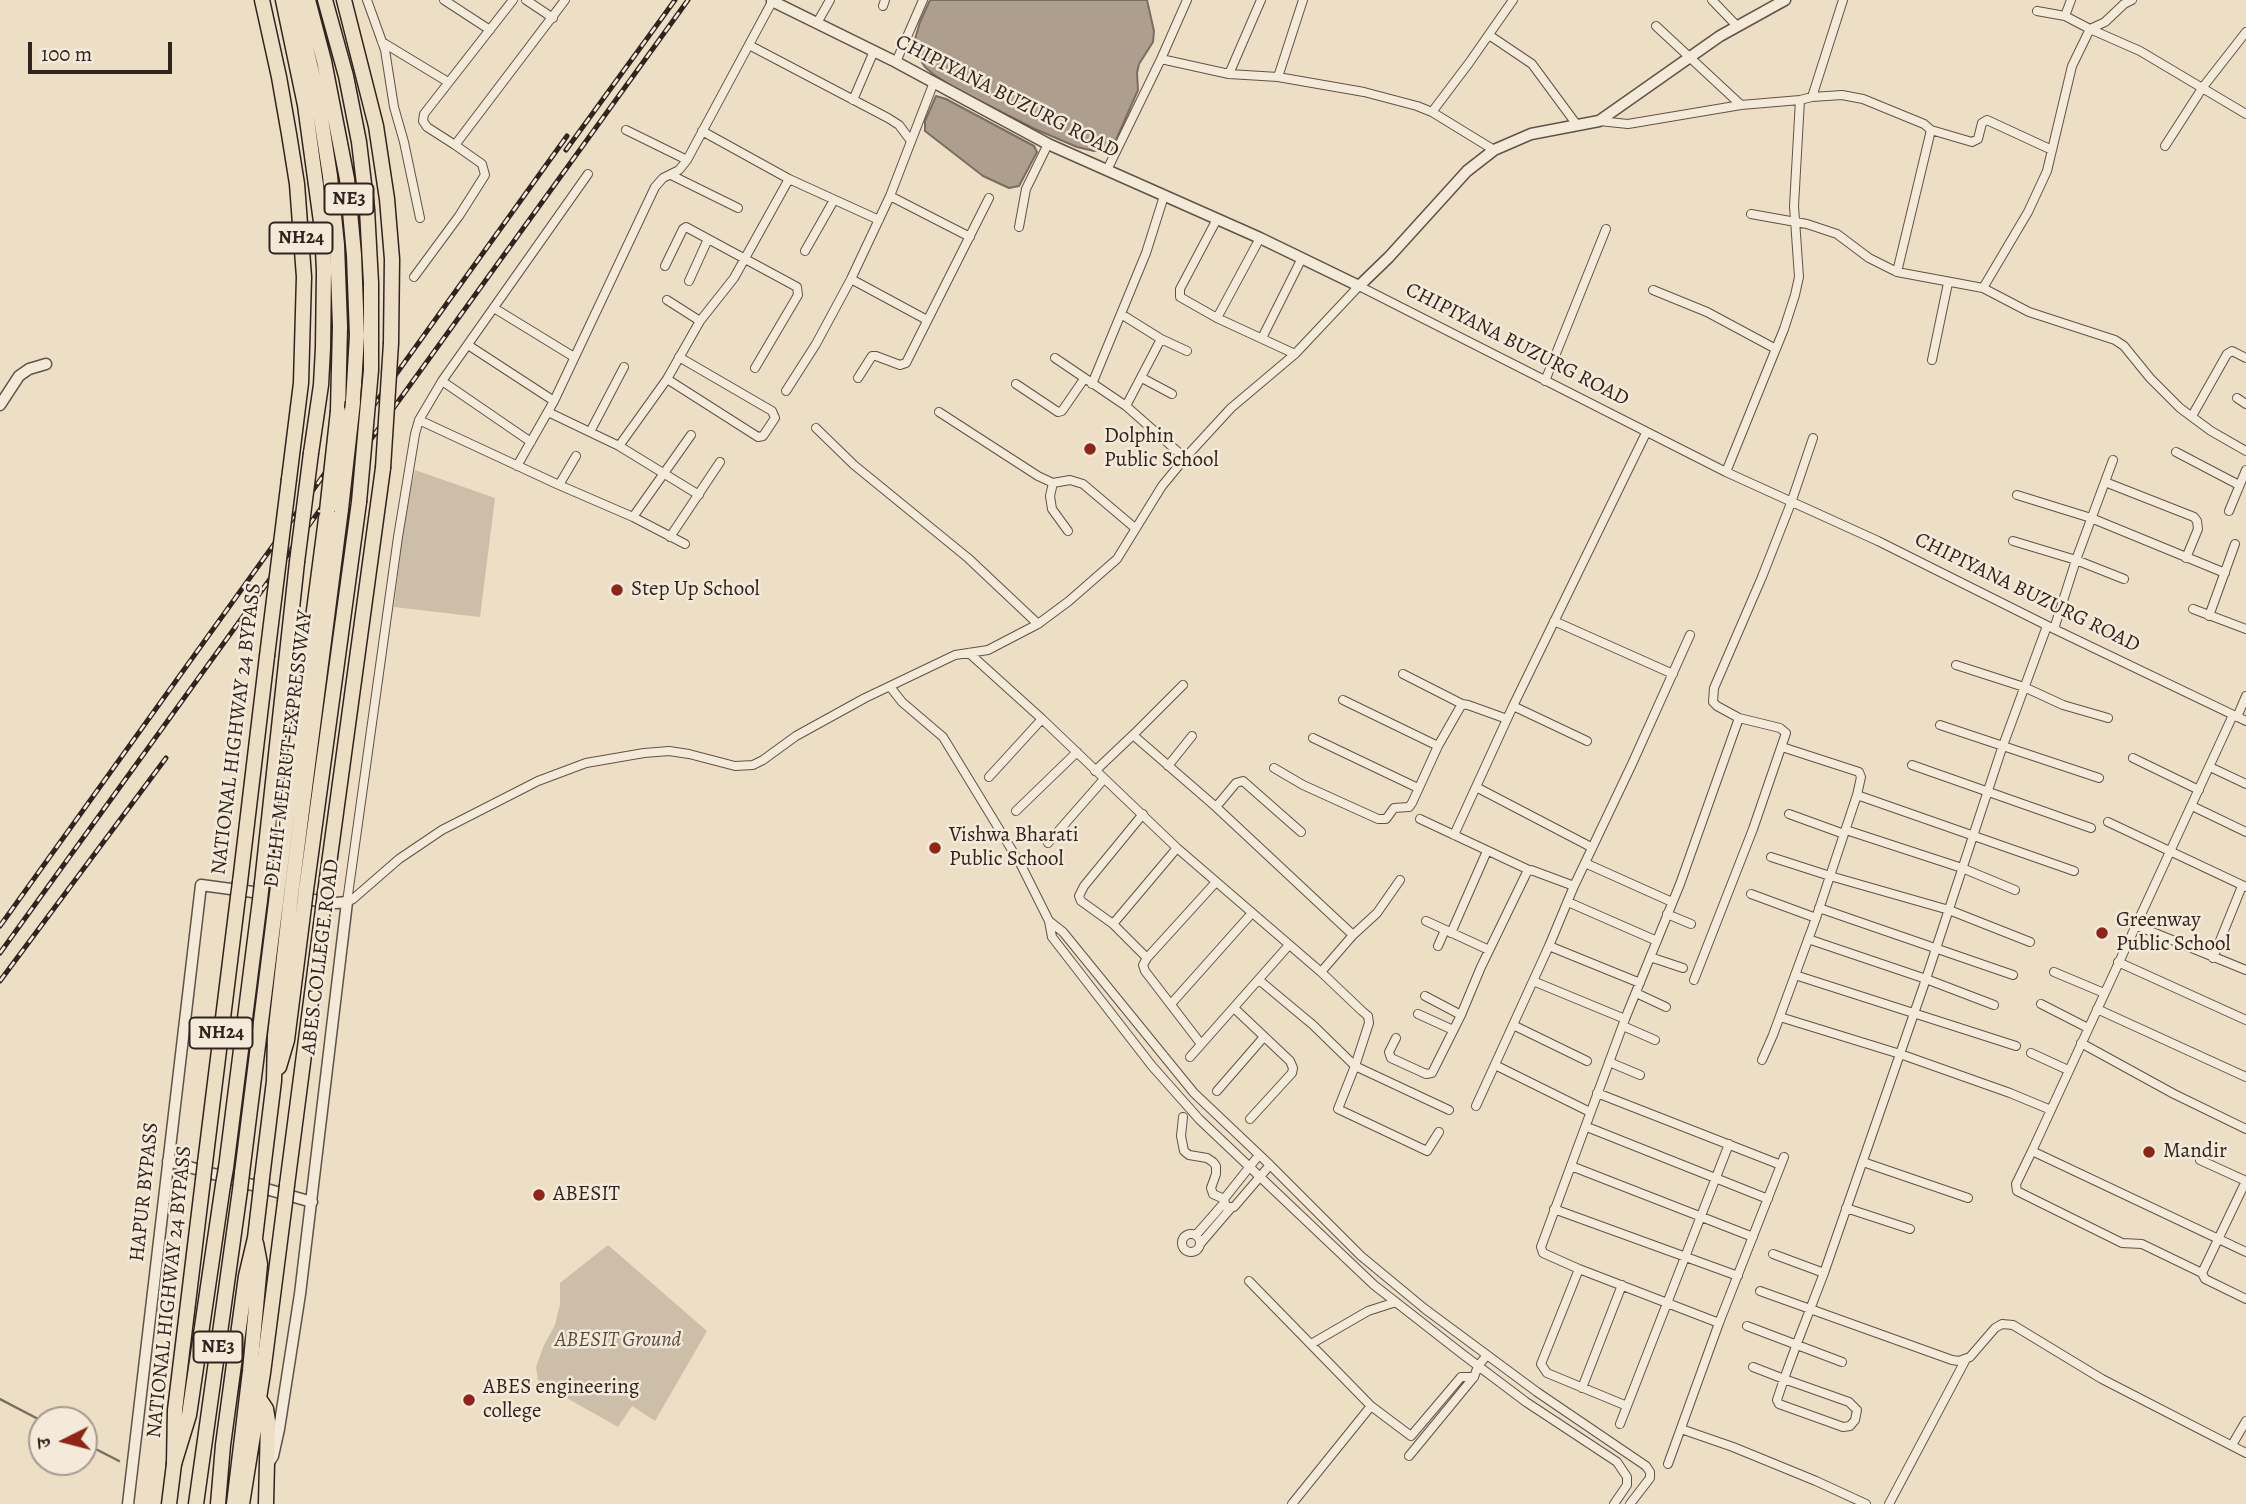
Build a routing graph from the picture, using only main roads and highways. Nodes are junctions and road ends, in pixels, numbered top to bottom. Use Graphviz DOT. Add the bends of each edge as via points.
graph roads {
  1 [pos="262,0"];
  2 [pos="283,0"];
  3 [pos="295,0"];
  4 [pos="308,0"];
  5 [pos="325,0"];
  6 [pos="344,0"];
  7 [pos="334,510"];
  8 [pos="292,888"];
  9 [pos="290,904"];
  10 [pos="219,1215"];
  11 [pos="255,1238"];
  12 [pos="213,1381"];
  13 [pos="259,1398"];
  14 [pos="174,1464"];
  15 [pos="169,1504"];
  16 [pos="196,1504"];
  17 [pos="218,1504"];
  18 [pos="234,1504"];
  19 [pos="242,1504"];
  20 [pos="266,1504"];
  1 -- 14 [label="highway, NATIONAL HIGHWAY 24 BYPASS / NH24, bridge" via="298,195 304,277 301,383 175,1410"];
  2 -- 10 [label="highway, bridge" via="305,105 322,229 323,348"];
  3 -- 7 [label="highway, DELHI-MEERUT EXPRESSWAY / NE3, bridge" via="318,99 338,259"];
  4 -- 7 [label="highway, DELHI-MEERUT EXPRESSWAY / NE3, bridge" via="347,179 354,255 354,402"];
  5 -- 8 [label="highway, bridge" via="359,142 372,283 371,370 359,502"];
  6 -- 13 [label="highway, bridge" via="376,126 387,199 391,343 383,468"];
  7 -- 8 [label="highway, DELHI-MEERUT EXPRESSWAY / NE3"];
  8 -- 9 [label="highway, DELHI-MEERUT EXPRESSWAY / NE3, bridge"];
  9 -- 11 [label="highway, DELHI-MEERUT EXPRESSWAY / NE3, bridge"];
  9 -- 12 [label="highway, DELHI-MEERUT EXPRESSWAY / NE3, bridge" via="242,1173"];
  10 -- 12 [label="highway" via="225,1236 207,1369"];
  10 -- 14 [label="highway" via="188,1415"];
  11 -- 17 [label="highway, DELHI-MEERUT EXPRESSWAY" via="246,1276"];
  11 -- 18 [label="highway" via="260,1264"];
  12 -- 16 [label="highway, DELHI-MEERUT EXPRESSWAY / NE3"];
  13 -- 19 [label="highway"];
  13 -- 20 [label="highway" via="268,1421"];
  14 -- 15 [label="highway"];
}
